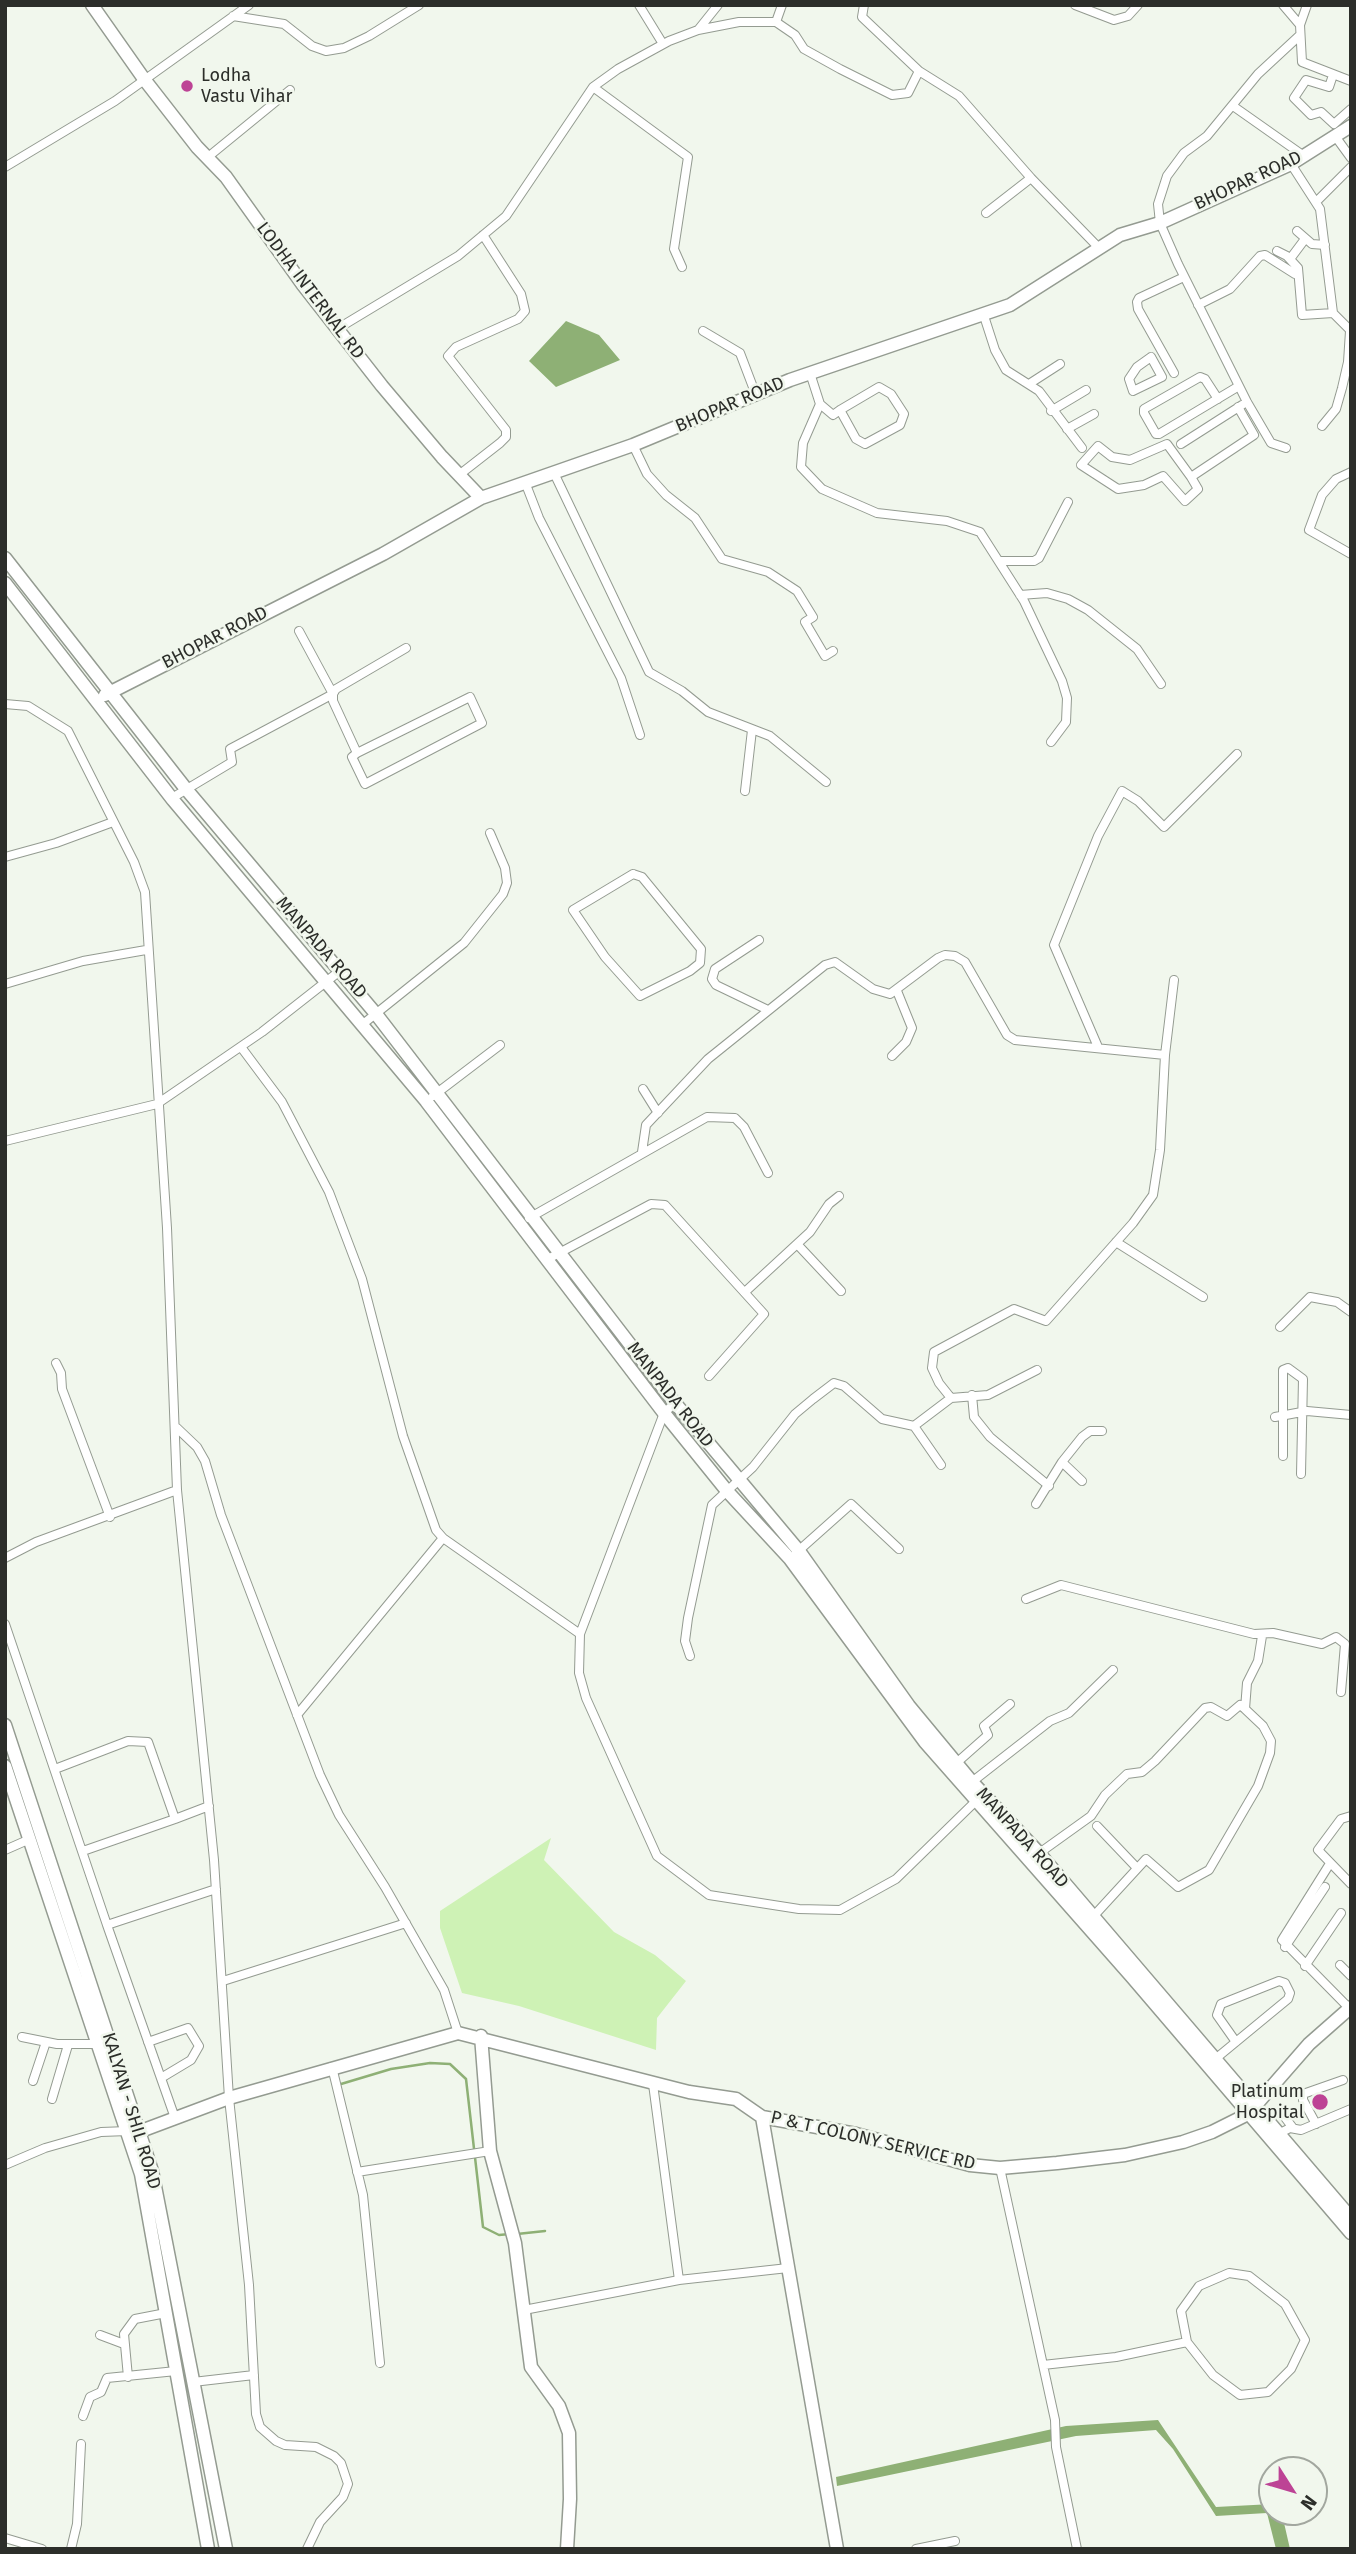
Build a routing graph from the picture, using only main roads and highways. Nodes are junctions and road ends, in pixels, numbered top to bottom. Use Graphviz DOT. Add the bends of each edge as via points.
graph roads {
  1 [pos="92,5"];
  2 [pos="1351,126"];
  3 [pos="481,498"];
  4 [pos="5,558"];
  5 [pos="5,583"];
  6 [pos="111,692"];
  7 [pos="96,700"];
  8 [pos="794,1555"];
  9 [pos="5,1725"];
  10 [pos="5,1766"];
  11 [pos="1350,2007"];
  12 [pos="481,2036"];
  13 [pos="1196,2046"];
  14 [pos="1252,2110"];
  15 [pos="762,2116"];
  16 [pos="1262,2121"];
  17 [pos="134,2131"];
  18 [pos="1308,2175"];
  19 [pos="1351,2218"];
  20 [pos="1351,2233"];
  21 [pos="208,2549"];
  22 [pos="226,2549"];
  23 [pos="567,2549"];
  24 [pos="837,2549"];
  1 -- 3 [label="main road, LODHA INTERNAL RD" via="337,329"];
  2 -- 3 [label="main road, BHOPAR ROAD" via="1291,164 1160,223 1120,235 1025,297 984,316 810,373 633,445"];
  3 -- 6 [label="main road, BHOPAR ROAD" via="383,554"];
  4 -- 6 [label="main road, MANPADA ROAD"];
  5 -- 7 [label="main road, MANPADA ROAD"];
  6 -- 7 [label="main road, BHOPAR ROAD"];
  6 -- 8 [label="main road, MANPADA ROAD" via="186,789 376,1014"];
  7 -- 8 [label="main road, MANPADA ROAD" via="172,798 426,1101 727,1491"];
  8 -- 13 [label="main road, MANPADA ROAD" via="952,1767"];
  9 -- 17 [label="main road, KALYAN - SHIL ROAD"];
  10 -- 17 [label="main road, KALYAN - SHIL ROAD" via="99,2044"];
  11 -- 14 [label="main road, P & T COLONY SERVICE RD" via="1309,2044"];
  12 -- 15 [label="main road, P & T COLONY SERVICE RD" via="653,2084 736,2099"];
  12 -- 17 [label="main road, P & T COLONY SERVICE RD" via="458,2033 332,2067"];
  12 -- 23 [label="main road" via="490,2151 513,2234 531,2367 559,2406 569,2433"];
  13 -- 14 [label="main road, MANPADA ROAD"];
  13 -- 14 [label="main road, MANPADA ROAD" via="1214,2060"];
  14 -- 15 [label="main road, P & T COLONY SERVICE RD" via="1212,2132 1125,2155 1000,2168"];
  14 -- 16 [label="main road, MANPADA ROAD"];
  15 -- 24 [label="main road"];
  16 -- 18 [label="main road, MANPADA ROAD"];
  16 -- 18 [label="main road, MANPADA ROAD" via="1280,2133"];
  17 -- 21 [label="main road, KALYAN - SHIL ROAD"];
  17 -- 22 [label="main road, KALYAN - SHIL ROAD" via="152,2171"];
  18 -- 19 [label="main road, MANPADA ROAD"];
  18 -- 20 [label="main road, MANPADA ROAD"];
}
